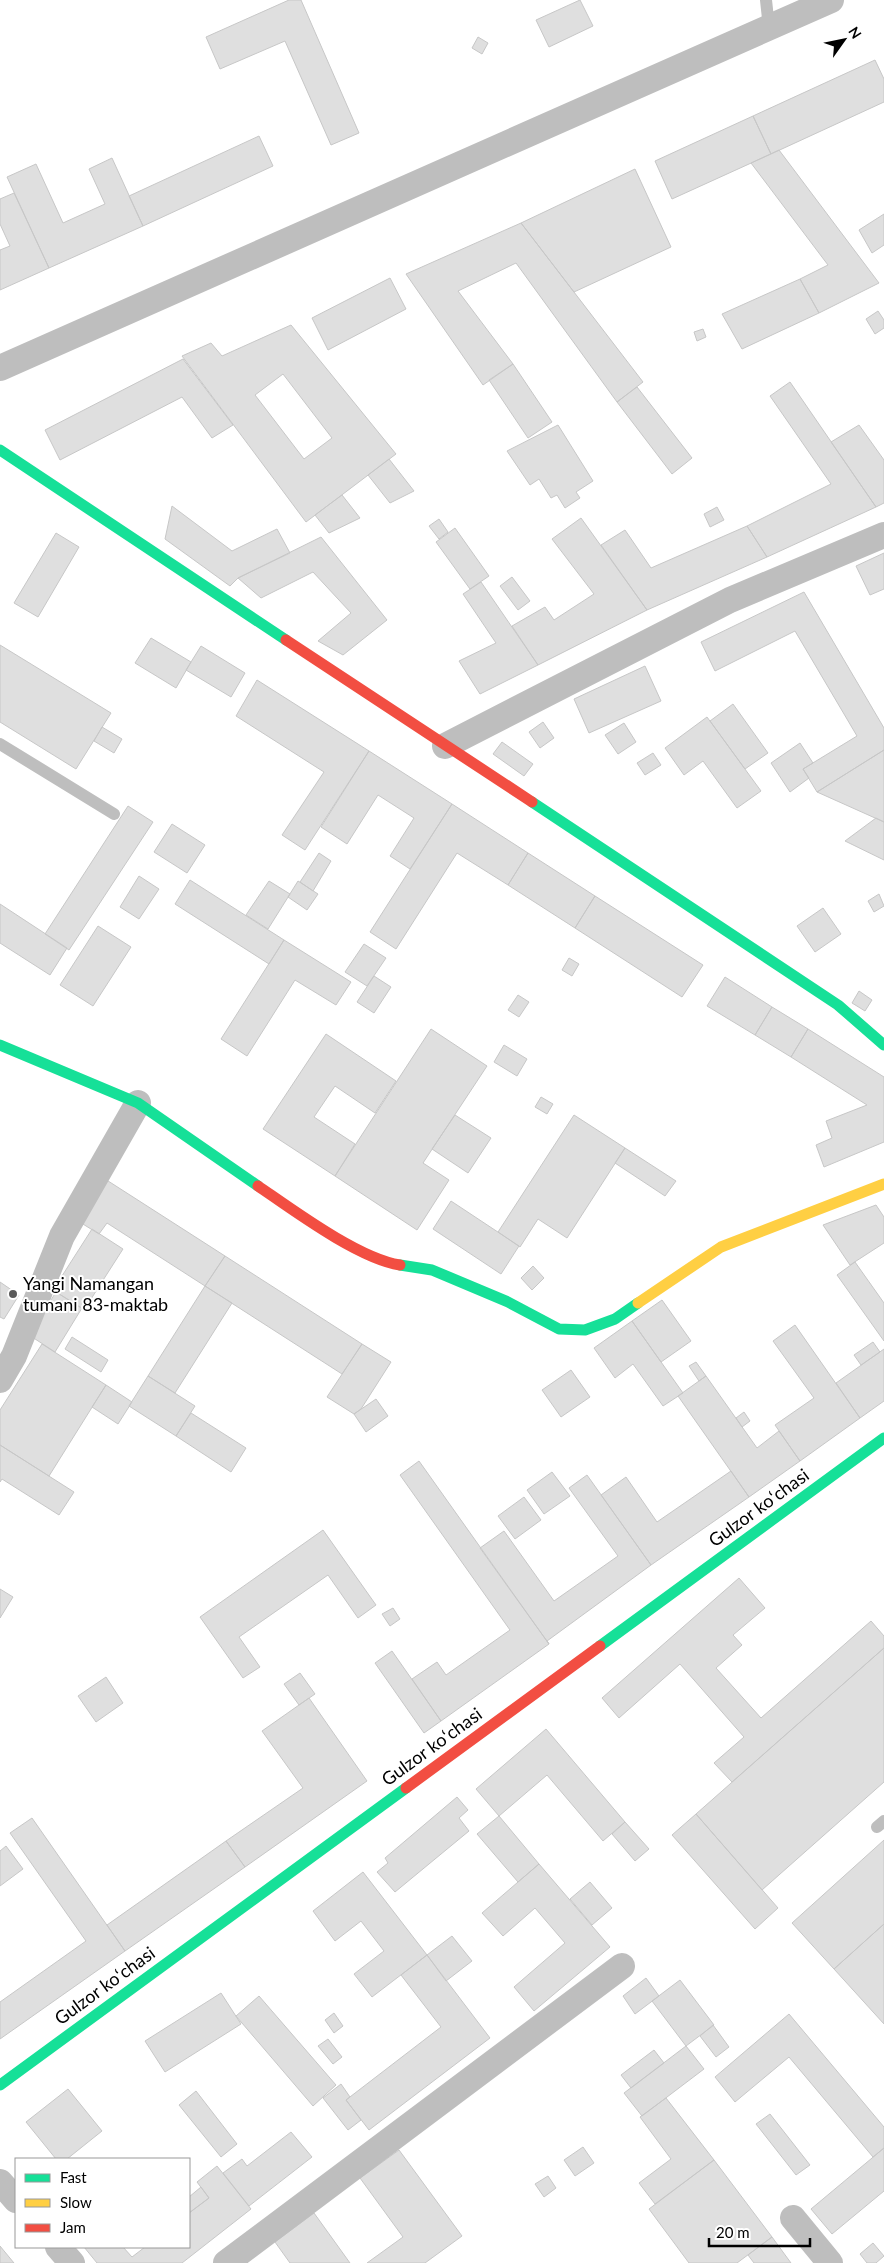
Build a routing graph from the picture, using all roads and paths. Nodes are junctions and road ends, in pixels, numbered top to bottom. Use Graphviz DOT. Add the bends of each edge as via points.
graph roads {
  1 [pos="766,0"];
  2 [pos="832,0"];
  3 [pos="769,28"];
  4 [pos="0,368"];
  5 [pos="0,450"];
  6 [pos="884,535"];
  7 [pos="0,744"];
  8 [pos="445,746"];
  9 [pos="114,814"];
  10 [pos="884,1045"];
  11 [pos="0,1046"];
  12 [pos="138,1103"];
  13 [pos="884,1184"];
  14 [pos="0,1380"];
  15 [pos="884,1438"];
  16 [pos="622,1966"];
  17 [pos="0,2085"];
  18 [pos="0,2182"];
  19 [pos="15,2199"];
  20 [pos="793,2218"];
  21 [pos="59,2248"];
  22 [pos="72,2263"];
  23 [pos="226,2263"];
  24 [pos="830,2263"];
  1 -- 3 [label="lane"];
  2 -- 3 [label="street"];
  3 -- 4 [label="street"];
  5 -- 8 [label="street"];
  6 -- 8 [label="street" via="730,600"];
  7 -- 9 [label="lane"];
  8 -- 10 [label="street" via="838,1005"];
  11 -- 12 [label="street"];
  12 -- 13 [label="street" via="348,1245 386,1263 432,1270 508,1302 559,1329 585,1330 615,1319 721,1247"];
  12 -- 14 [label="street" via="62,1236 14,1356"];
  15 -- 17 [label="street, Gulzor koʻchasi"];
  16 -- 23 [label="street"];
  18 -- 19 [label="street"];
  20 -- 24 [label="street"];
  21 -- 22 [label="street"];
}
